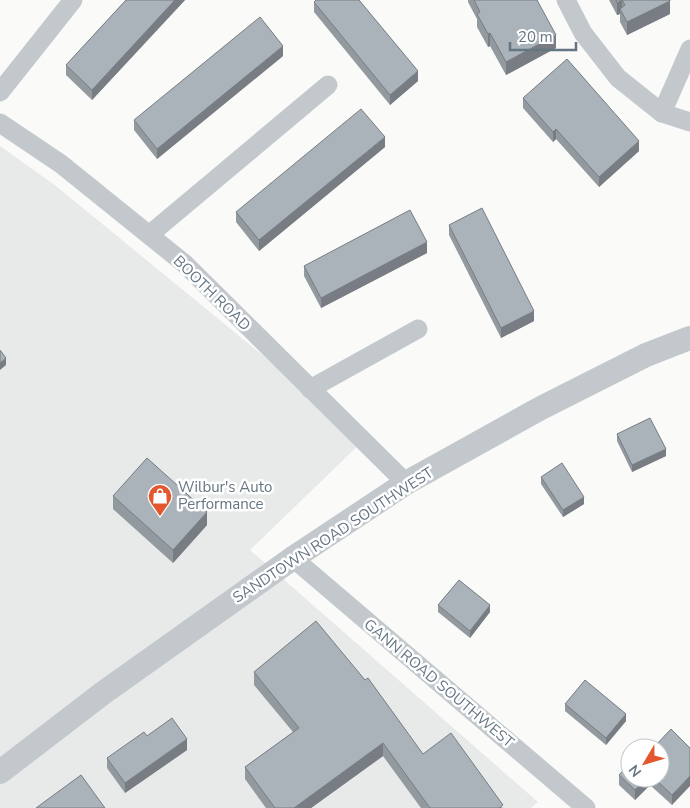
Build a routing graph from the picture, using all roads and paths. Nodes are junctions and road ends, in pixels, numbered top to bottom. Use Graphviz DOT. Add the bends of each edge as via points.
graph roads {
  1 [pos="73,0"];
  2 [pos="566,0"];
  3 [pos="690,49"];
  4 [pos="328,85"];
  5 [pos="0,92"];
  6 [pos="662,113"];
  7 [pos="690,122"];
  8 [pos="0,123"];
  9 [pos="149,235"];
  10 [pos="418,329"];
  11 [pos="690,338"];
  12 [pos="310,390"];
  13 [pos="406,483"];
  14 [pos="293,558"];
  15 [pos="0,772"];
  16 [pos="586,808"];
  1 -- 5 [label="street"];
  2 -- 6 [label="street" via="583,33 618,78"];
  3 -- 6 [label="street"];
  4 -- 9 [label="street"];
  6 -- 7 [label="street"];
  8 -- 9 [label="street, BOOTH ROAD" via="61,164"];
  9 -- 12 [label="street, BOOTH ROAD" via="185,264"];
  10 -- 12 [label="street"];
  11 -- 13 [label="street, SANDTOWN ROAD SOUTHWEST" via="646,355 567,395"];
  12 -- 13 [label="street, BOOTH ROAD"];
  13 -- 14 [label="street, SANDTOWN ROAD SOUTHWEST"];
  14 -- 15 [label="street, SANDTOWN ROAD SOUTHWEST" via="103,693"];
  14 -- 16 [label="street, GANN ROAD SOUTHWEST"];
}
